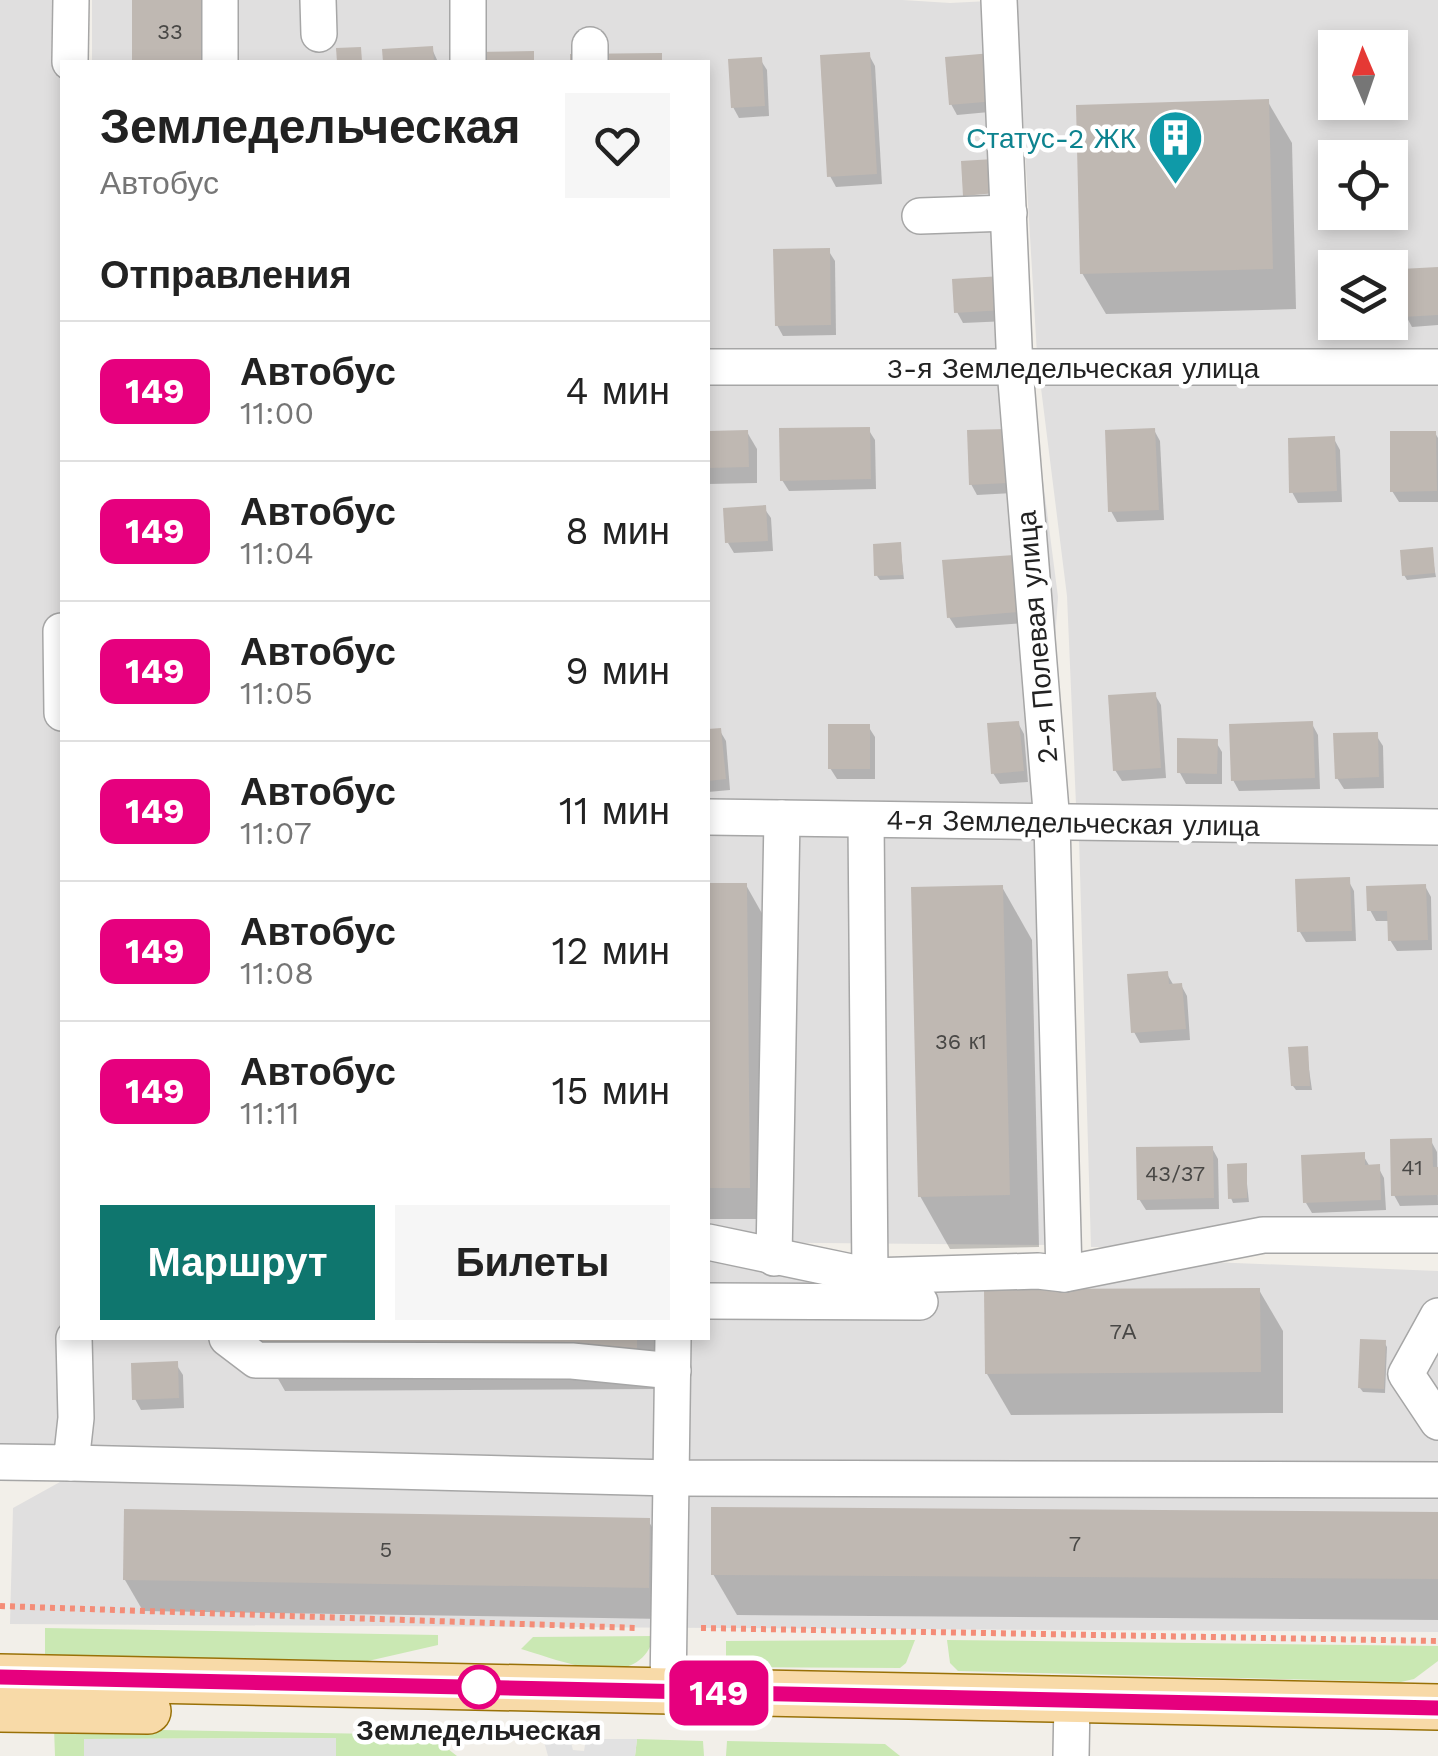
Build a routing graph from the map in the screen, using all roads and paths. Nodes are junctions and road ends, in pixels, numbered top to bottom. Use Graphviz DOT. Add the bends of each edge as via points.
graph roads {
  1 [pos="72,0"];
  2 [pos="220,0"];
  3 [pos="468,0"];
  4 [pos="999,0"];
  5 [pos="70,60"];
  6 [pos="220,60"];
  7 [pos="468,60"];
  8 [pos="1009,213"];
  9 [pos="920,216"];
  10 [pos="710,367"];
  11 [pos="1438,367"];
  12 [pos="1015,369"];
  13 [pos="710,817"];
  14 [pos="782,818"];
  15 [pos="866,820"];
  16 [pos="1052,824"];
  17 [pos="1438,827"];
  18 [pos="1438,1236"];
  19 [pos="710,1242"];
  20 [pos="774,1258"];
  21 [pos="1064,1274"];
  22 [pos="870,1276"];
  23 [pos="710,1301"];
  24 [pos="920,1302"];
  25 [pos="1438,1316"];
  26 [pos="74,1340"];
  27 [pos="230,1340"];
  28 [pos="673,1354"];
  29 [pos="1438,1422"];
  30 [pos="0,1462"];
  31 [pos="70,1463"];
  32 [pos="672,1478"];
  33 [pos="1438,1480"];
  34 [pos="0,1606"];
  35 [pos="670,1629"];
  36 [pos="1438,1641"];
  37 [pos="0,1677"];
  38 [pos="668,1692"];
  39 [pos="467,1701"];
  40 [pos="1438,1708"];
  41 [pos="0,1710"];
  42 [pos="1072,1728"];
  43 [pos="1438,1734"];
  1 -- 5 [label="street"];
  2 -- 6 [label="street"];
  3 -- 7 [label="street"];
  4 -- 8 [label="street, 2-я Полевая улица"];
  8 -- 9 [label="street"];
  8 -- 12 [label="street, 2-я Полевая улица"];
  10 -- 12 [label="street, 3-я Земледельческая улица"];
  11 -- 12 [label="street, 3-я Земледельческая улица"];
  12 -- 16 [label="street, 2-я Полевая улица"];
  13 -- 14 [label="street, 4-я Земледельческая улица"];
  14 -- 15 [label="street, 4-я Земледельческая улица"];
  14 -- 20 [label="street"];
  15 -- 16 [label="street, 4-я Земледельческая улица"];
  15 -- 22 [label="street"];
  16 -- 17 [label="street, 4-я Земледельческая улица"];
  16 -- 21 [label="street, 2-я Полевая улица"];
  18 -- 21 [label="street" via="1263,1235"];
  19 -- 20 [label="street"];
  20 -- 22 [label="street"];
  21 -- 22 [label="street"];
  23 -- 24 [label="street"];
  25 -- 29 [label="street" via="1406,1374"];
  26 -- 31 [label="street"];
  27 -- 28 [label="street" via="256,1360 572,1362"];
  28 -- 32 [label="street"];
  30 -- 31 [label="street"];
  31 -- 32 [label="street"];
  32 -- 33 [label="street"];
  32 -- 35 [label="street"];
  34 -- 35 [label="path"];
  35 -- 36 [label="path"];
  35 -- 38 [label="street"];
  37 -- 39 [label="main road"];
  38 -- 39 [label="main road"];
  38 -- 42 [label="main road"];
  39 -- 41 [label="main road"];
  39 -- 42 [label="main road"];
  40 -- 42 [label="main road"];
  42 -- 43 [label="main road"];
}
